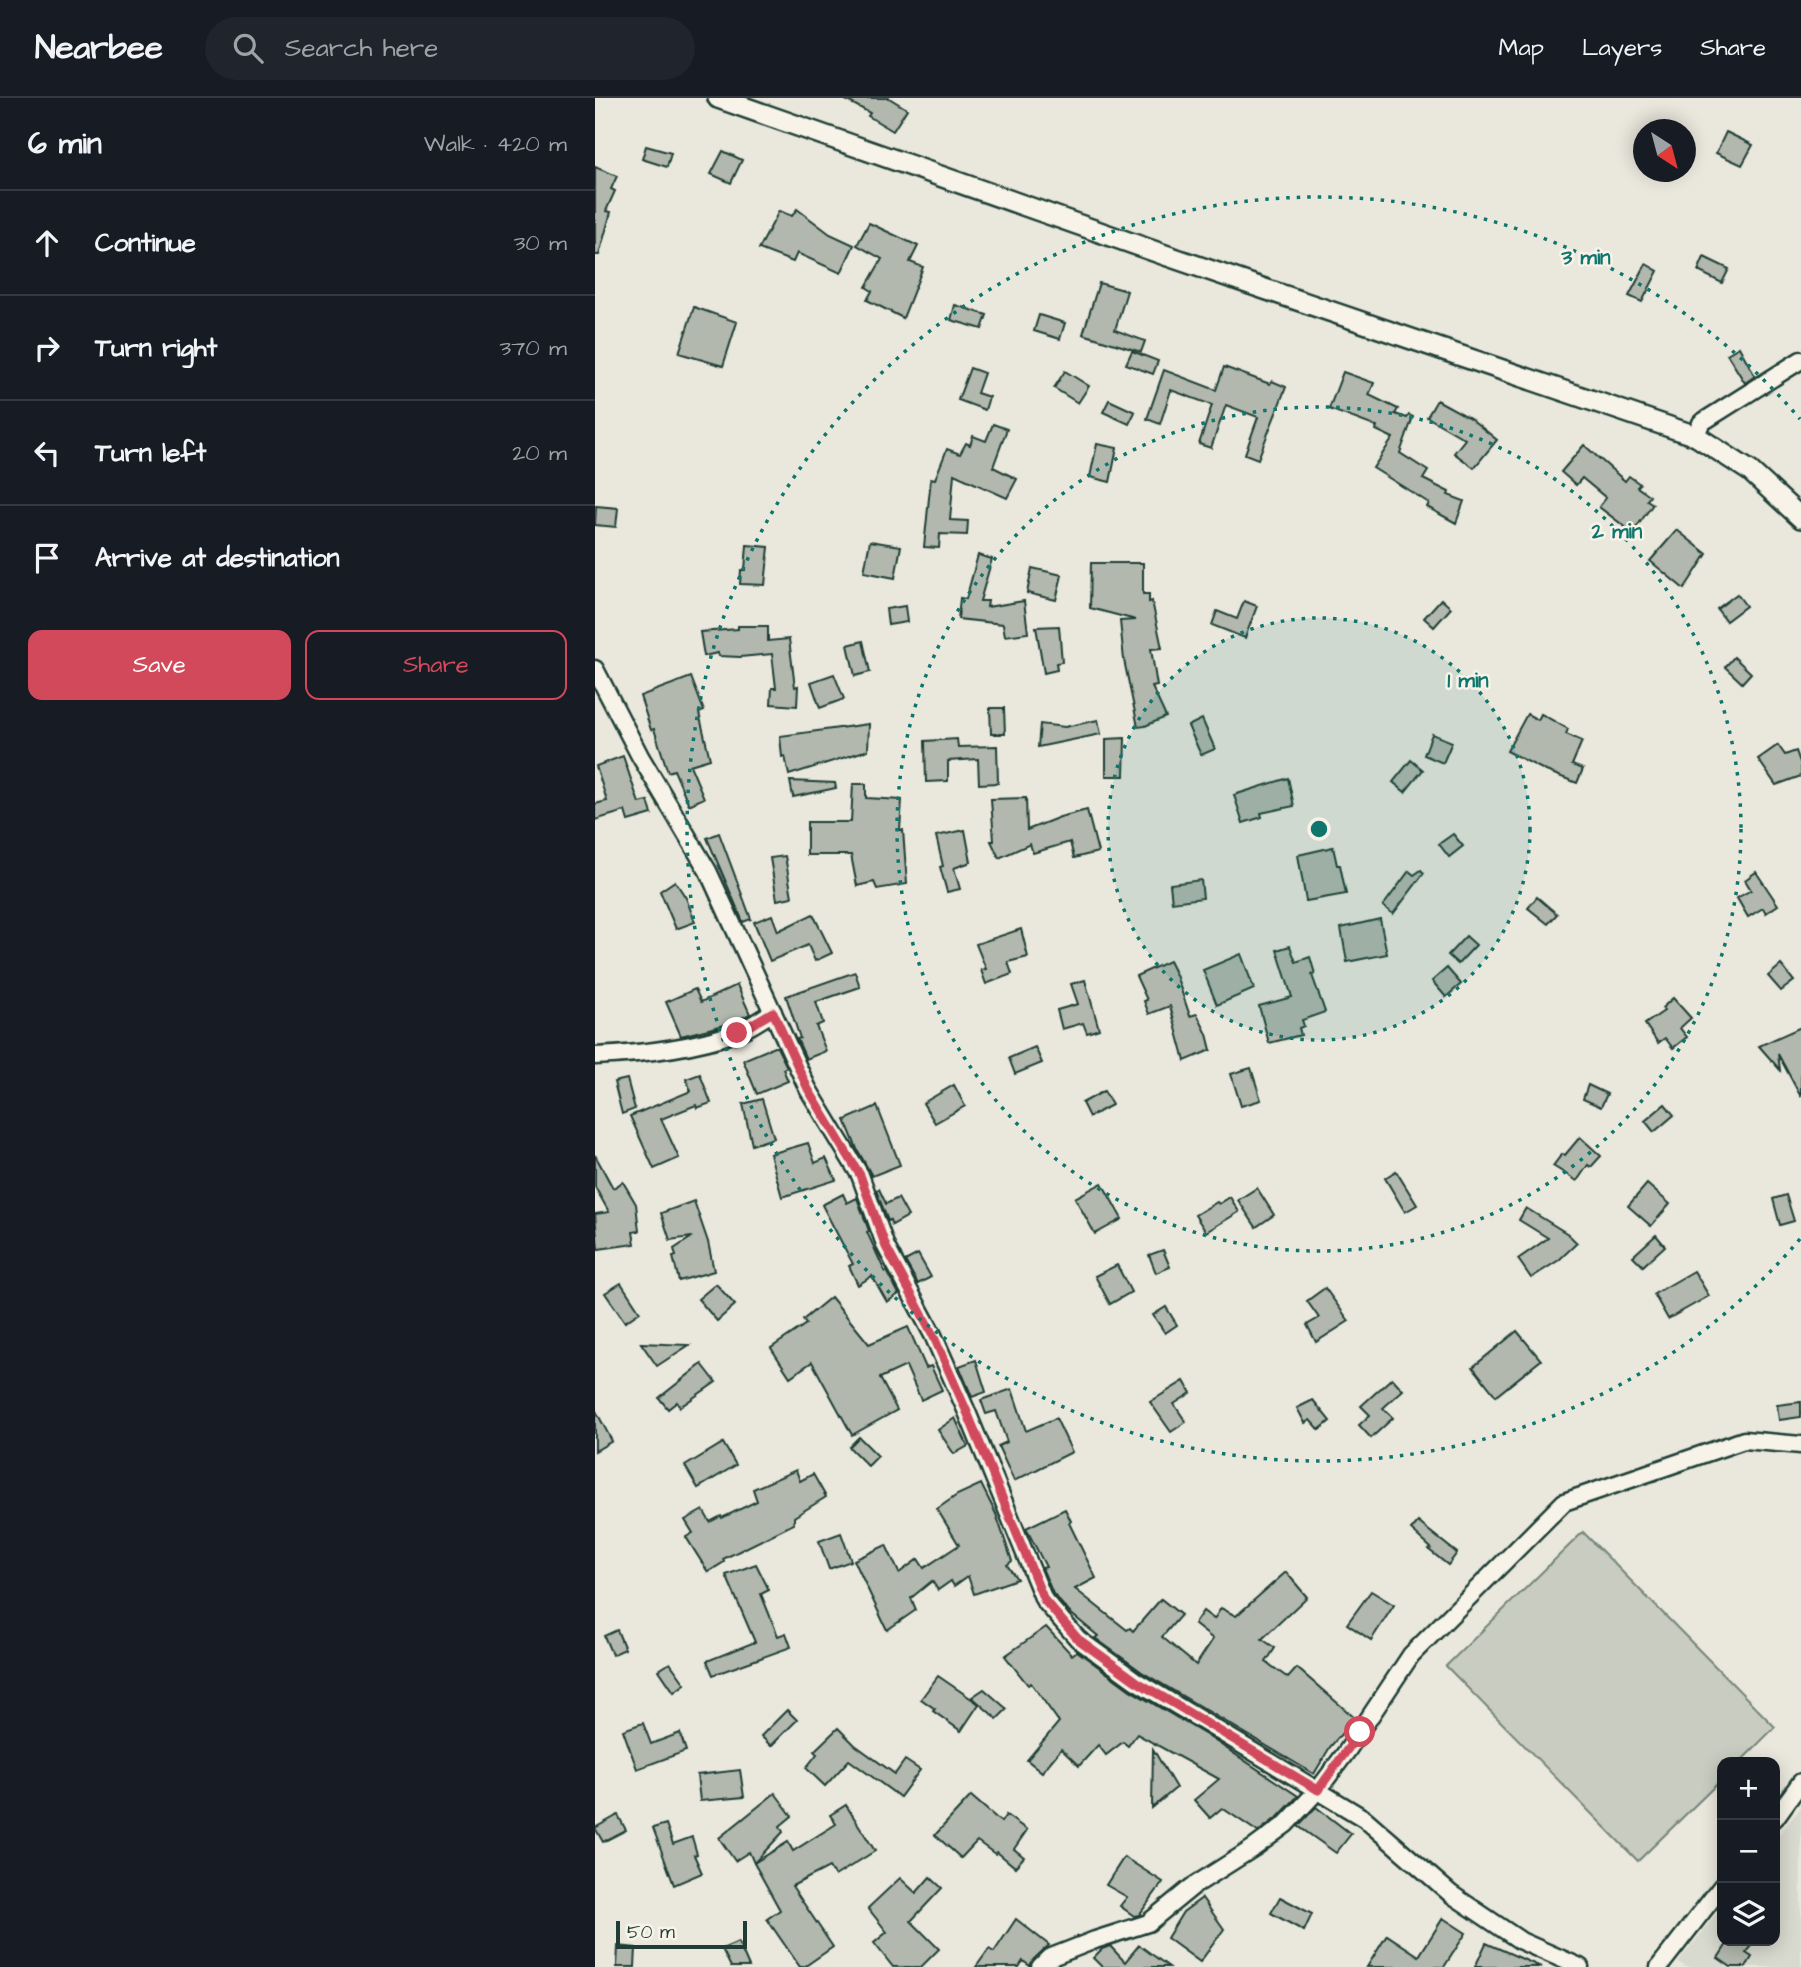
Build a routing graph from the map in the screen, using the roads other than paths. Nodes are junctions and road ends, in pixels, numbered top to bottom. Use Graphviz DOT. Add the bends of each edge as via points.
graph roads {
  1 [pos="719,98"];
  2 [pos="1801,360"];
  3 [pos="1696,436"];
  4 [pos="1801,518"];
  5 [pos="595,669"];
  6 [pos="773,1012"];
  7 [pos="595,1056"];
  8 [pos="1801,1445"];
  9 [pos="1801,1782"];
  10 [pos="1318,1790"];
  11 [pos="1780,1811"];
  12 [pos="1717,1892"];
  13 [pos="1040,1967"];
  14 [pos="1580,1967"];
  15 [pos="1659,1967"];
  1 -- 3 [label="street"];
  2 -- 3 [label="street" via="1702,423"];
  3 -- 4 [label="street" via="1749,471"];
  5 -- 6 [label="street" via="708,871"];
  6 -- 7 [label="street" via="737,1033 691,1044"];
  6 -- 10 [label="street" via="808,1089 860,1175 886,1247 933,1335 1044,1600 1078,1639 1136,1681"];
  8 -- 10 [label="street" via="1744,1440 1564,1502 1411,1655"];
  9 -- 11 [label="street"];
  10 -- 13 [label="street" via="1286,1824 1192,1887 1148,1923 1049,1958"];
  10 -- 14 [label="street" via="1366,1819 1461,1901 1521,1941"];
  12 -- 15 [label="street"];
}
